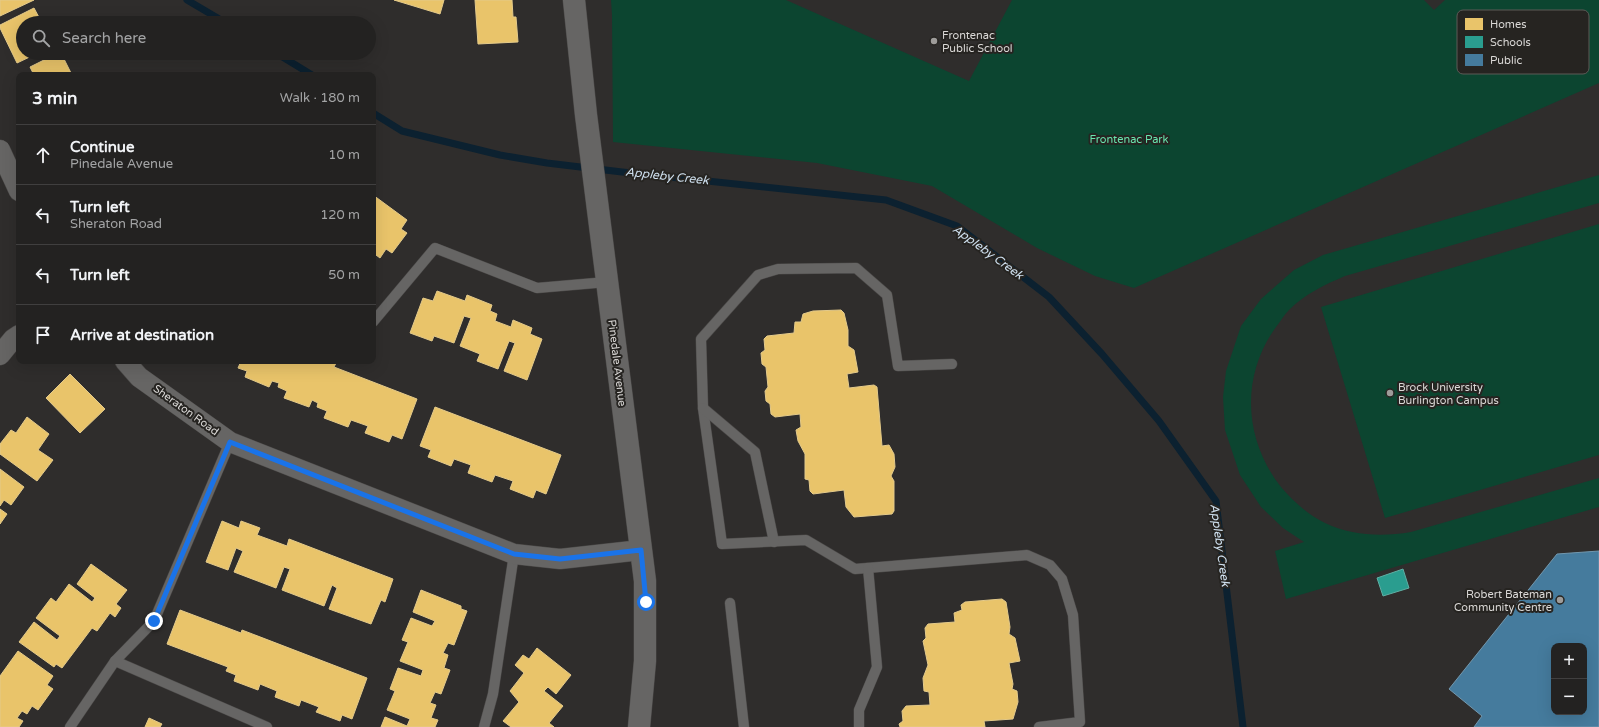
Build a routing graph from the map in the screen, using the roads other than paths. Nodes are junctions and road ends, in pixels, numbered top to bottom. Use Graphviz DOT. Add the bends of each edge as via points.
graph roads {
  1 [pos="574,0"];
  2 [pos="0,150"];
  3 [pos="16,185"];
  4 [pos="607,282"];
  5 [pos="376,318"];
  6 [pos="16,337"];
  7 [pos="0,355"];
  8 [pos="128,364"];
  9 [pos="952,364"];
  10 [pos="703,408"];
  11 [pos="230,442"];
  12 [pos="774,542"];
  13 [pos="641,550"];
  14 [pos="514,554"];
  15 [pos="868,568"];
  16 [pos="730,603"];
  17 [pos="115,662"];
  18 [pos="1082,724"];
  19 [pos="70,727"];
  20 [pos="267,727"];
  21 [pos="484,727"];
  22 [pos="639,727"];
  23 [pos="744,727"];
  24 [pos="859,727"];
  25 [pos="1039,727"];
  1 -- 4 [label="street, Pinedale Avenue"];
  2 -- 3 [label="street"];
  4 -- 5 [label="lane" via="537,288 435,248"];
  4 -- 13 [label="street, Pinedale Avenue"];
  6 -- 7 [label="street"];
  8 -- 11 [label="street, Sheraton Road" via="139,377"];
  9 -- 10 [label="lane" via="898,366 886,295 856,268 778,269 758,275 701,339"];
  10 -- 12 [label="lane" via="755,452"];
  10 -- 12 [label="lane" via="722,544"];
  11 -- 14 [label="street, Sheraton Road"];
  11 -- 17 [label="lane" via="154,621"];
  12 -- 15 [label="lane" via="806,540 855,570"];
  13 -- 14 [label="street, Sheraton Road" via="560,559"];
  13 -- 22 [label="street, Pinedale Avenue" via="646,631"];
  14 -- 21 [label="lane" via="493,694"];
  15 -- 18 [label="lane" via="1027,555 1050,565 1062,579 1073,616"];
  15 -- 24 [label="lane" via="876,667 859,710"];
  16 -- 23 [label="lane"];
  17 -- 19 [label="lane"];
  17 -- 20 [label="lane"];
  18 -- 25 [label="lane"];
}
